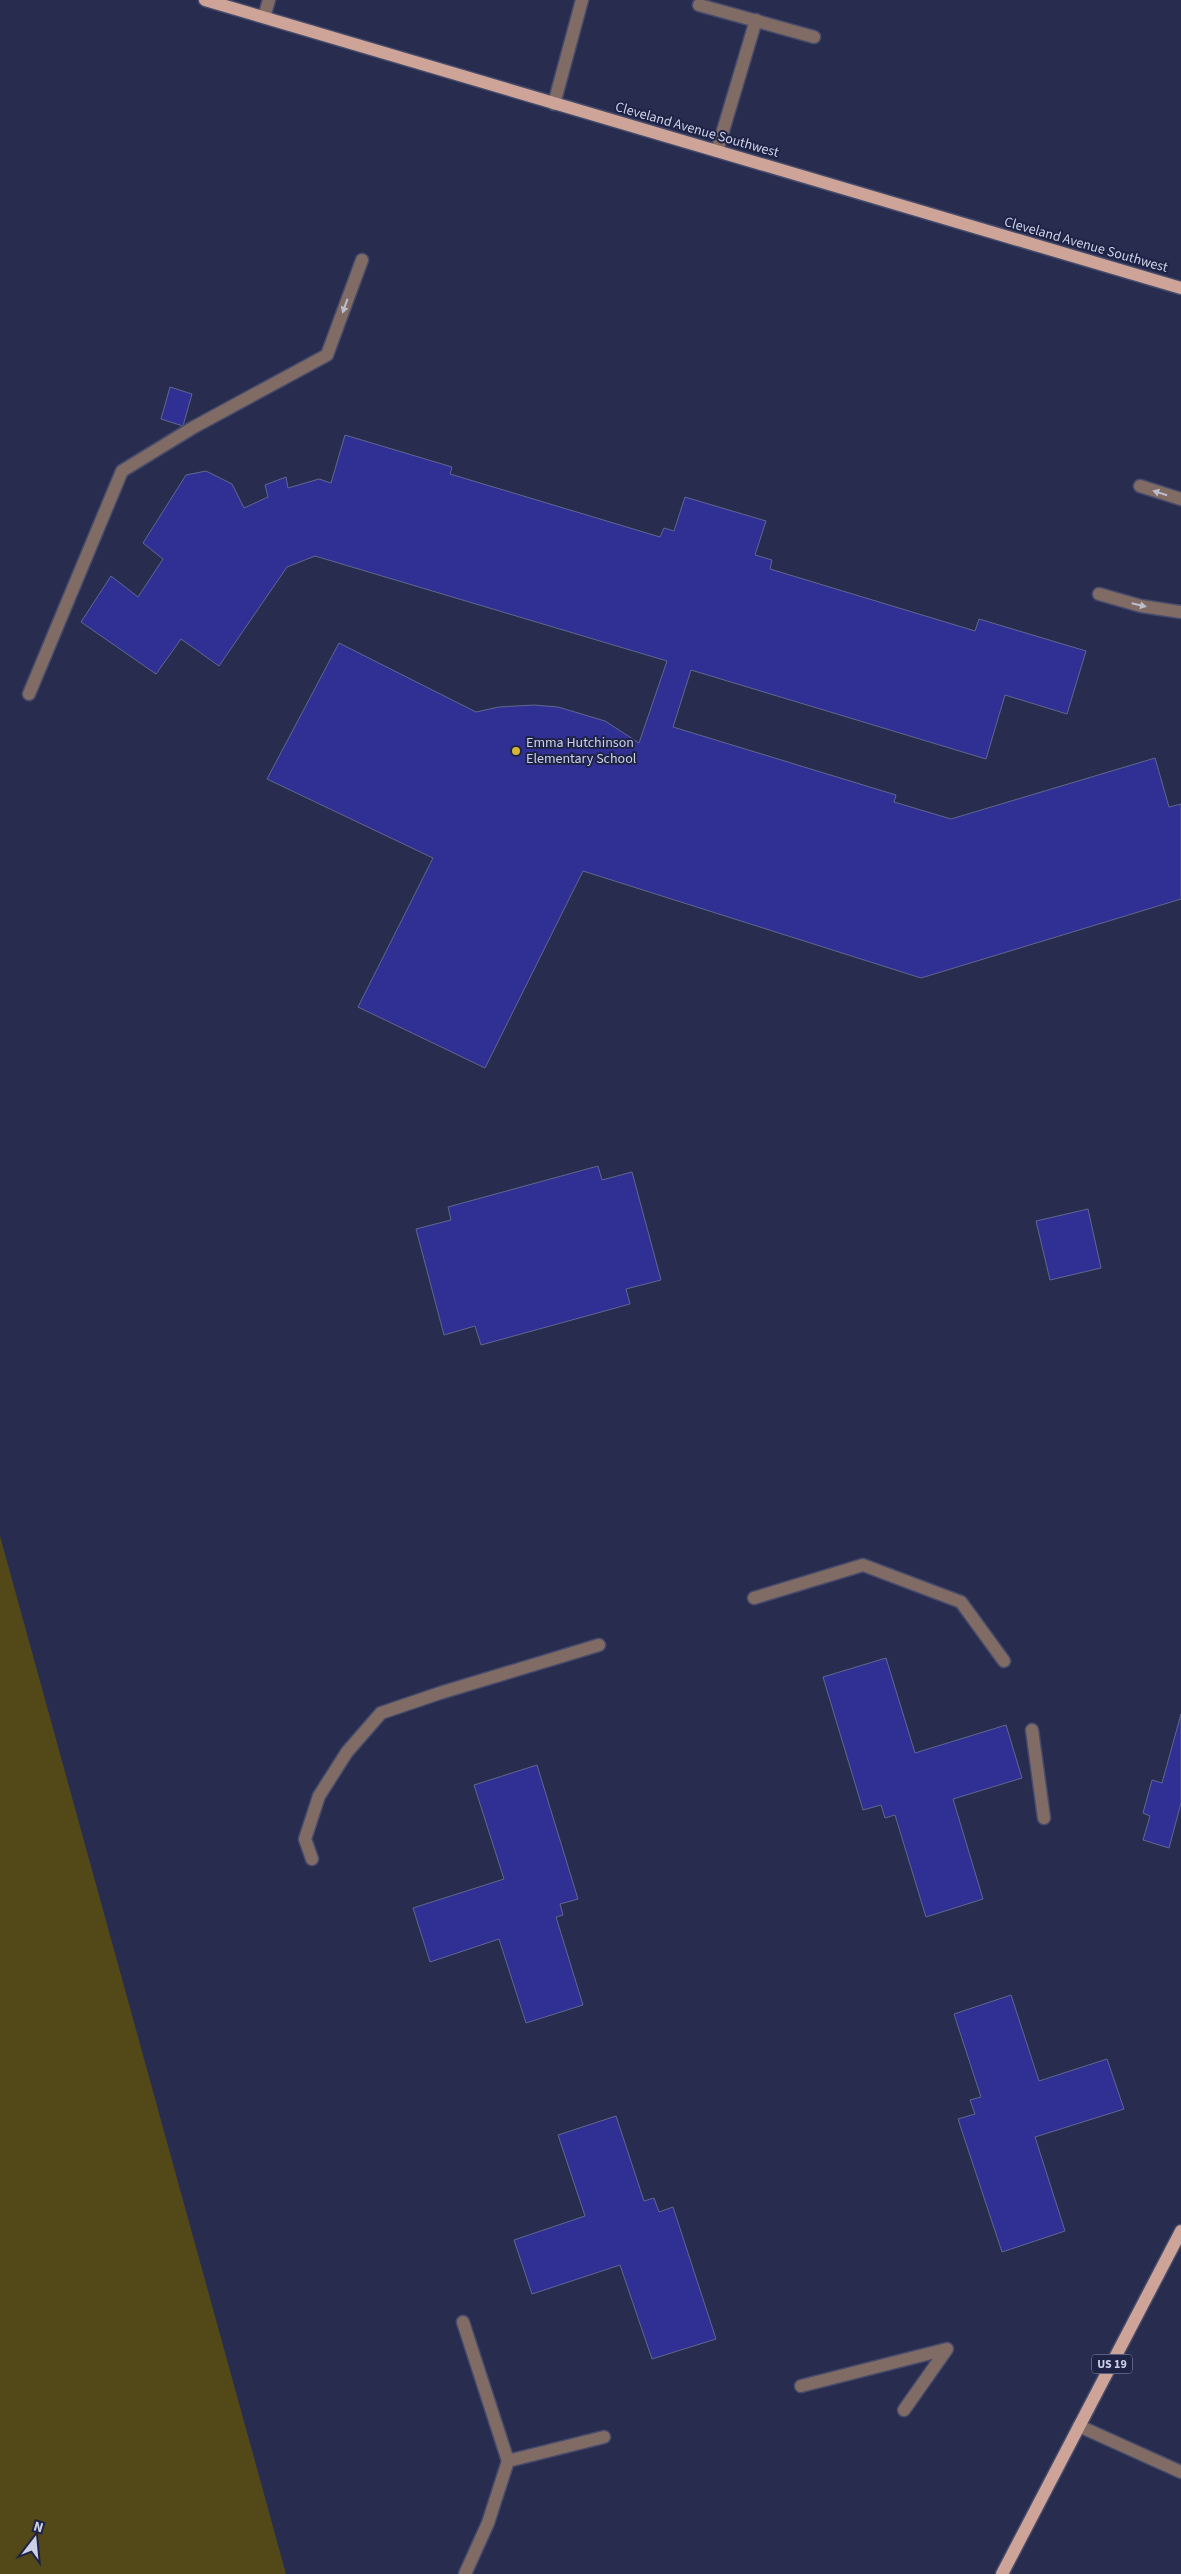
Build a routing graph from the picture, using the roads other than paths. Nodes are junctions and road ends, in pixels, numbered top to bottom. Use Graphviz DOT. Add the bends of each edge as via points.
graph roads {
  1 [pos="205,0"];
  2 [pos="269,0"];
  3 [pos="582,0"];
  4 [pos="699,5"];
  5 [pos="264,17"];
  6 [pos="756,20"];
  7 [pos="814,37"];
  8 [pos="554,104"];
  9 [pos="717,151"];
  10 [pos="362,260"];
  11 [pos="1181,288"];
  12 [pos="1140,486"];
  13 [pos="1181,499"];
  14 [pos="1099,594"];
  15 [pos="1181,612"];
  16 [pos="28,694"];
  17 [pos="754,1598"];
  18 [pos="599,1645"];
  19 [pos="1004,1661"];
  20 [pos="1032,1730"];
  21 [pos="1044,1818"];
  22 [pos="312,1859"];
  23 [pos="1181,2232"];
  24 [pos="463,2322"];
  25 [pos="801,2386"];
  26 [pos="904,2410"];
  27 [pos="1079,2426"];
  28 [pos="604,2437"];
  29 [pos="508,2461"];
  30 [pos="1181,2472"];
  31 [pos="465,2574"];
  32 [pos="1002,2574"];
  1 -- 5 [label="main road, Cleveland Avenue Southwest"];
  2 -- 5 [label="lane"];
  3 -- 8 [label="lane"];
  4 -- 6 [label="lane"];
  5 -- 8 [label="main road, Cleveland Avenue Southwest"];
  6 -- 7 [label="lane"];
  6 -- 9 [label="lane"];
  8 -- 9 [label="main road, Cleveland Avenue Southwest"];
  9 -- 11 [label="main road, Cleveland Avenue Southwest"];
  10 -- 16 [label="lane, one-way" via="327,355 194,427 122,471"];
  13 -- 12 [label="lane, one-way"];
  14 -- 15 [label="lane, one-way" via="1141,606"];
  17 -- 19 [label="lane" via="863,1565 961,1602"];
  18 -- 22 [label="lane" via="381,1713 347,1752 319,1796 305,1839"];
  20 -- 21 [label="lane"];
  23 -- 27 [label="main road, US 19"];
  24 -- 29 [label="lane"];
  25 -- 26 [label="lane" via="947,2349"];
  27 -- 30 [label="lane"];
  27 -- 32 [label="main road, US 19"];
  28 -- 29 [label="lane"];
  29 -- 31 [label="lane" via="488,2523"];
}
